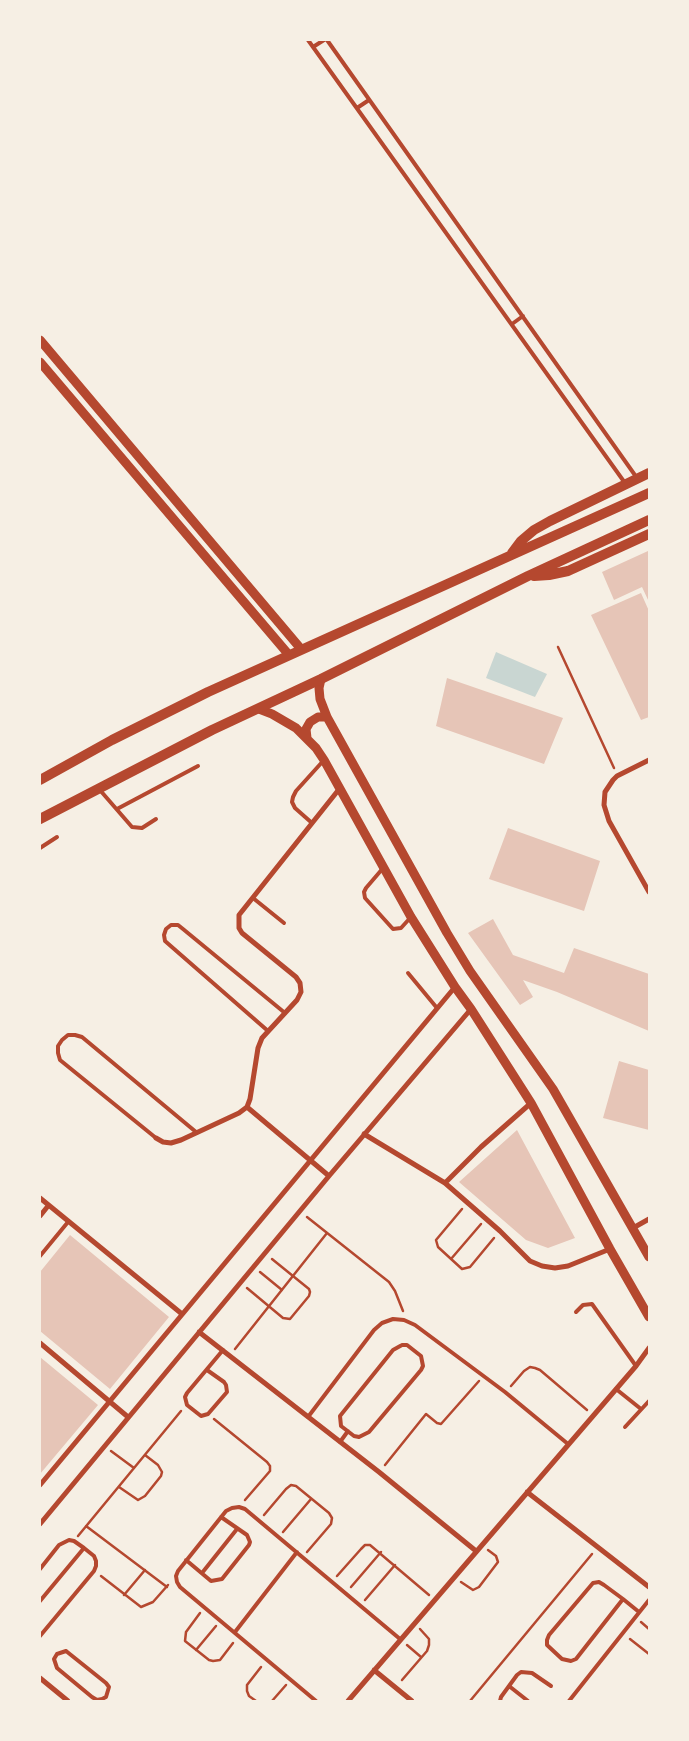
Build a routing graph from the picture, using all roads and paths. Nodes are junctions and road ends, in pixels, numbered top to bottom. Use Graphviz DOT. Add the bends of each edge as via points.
graph roads {
  1 [pos="308,40"];
  2 [pos="326,40"];
  3 [pos="313,47"];
  4 [pos="369,100"];
  5 [pos="357,108"];
  6 [pos="523,316"];
  7 [pos="512,324"];
  8 [pos="40,340"];
  9 [pos="49,350"];
  10 [pos="40,357"];
  11 [pos="40,362"];
  12 [pos="649,473"];
  13 [pos="637,478"];
  14 [pos="626,484"];
  15 [pos="649,493"];
  16 [pos="649,520"];
  17 [pos="649,534"];
  18 [pos="510,556"];
  19 [pos="528,576"];
  20 [pos="251,590"];
  21 [pos="240,597"];
  22 [pos="558,647"];
  23 [pos="300,649"];
  24 [pos="289,655"];
  25 [pos="321,679"];
  26 [pos="259,709"];
  27 [pos="327,717"];
  28 [pos="307,738"];
  29 [pos="324,760"];
  30 [pos="649,760"];
  31 [pos="198,766"];
  32 [pos="617,776"];
  33 [pos="40,780"];
  34 [pos="340,788"];
  35 [pos="99,789"];
  36 [pos="117,809"];
  37 [pos="40,819"];
  38 [pos="156,819"];
  39 [pos="312,823"];
  40 [pos="57,837"];
  41 [pos="40,848"];
  42 [pos="384,867"];
  43 [pos="649,892"];
  44 [pos="253,898"];
  45 [pos="411,917"];
  46 [pos="284,923"];
  47 [pos="408,973"];
  48 [pos="455,987"];
  49 [pos="437,1008"];
  50 [pos="471,1009"];
  51 [pos="285,1013"];
  52 [pos="268,1031"];
  53 [pos="531,1103"];
  54 [pos="247,1107"];
  55 [pos="196,1132"];
  56 [pos="364,1134"];
  57 [pos="156,1138"];
  58 [pos="310,1160"];
  59 [pos="328,1176"];
  60 [pos="445,1183"];
  61 [pos="40,1198"];
  62 [pos="468,1203"];
  63 [pos="48,1206"];
  64 [pos="299,1211"];
  65 [pos="40,1216"];
  66 [pos="486,1219"];
  67 [pos="649,1219"];
  68 [pos="68,1222"];
  69 [pos="633,1228"];
  70 [pos="500,1230"];
  71 [pos="327,1233"];
  72 [pos="610,1249"];
  73 [pos="265,1252"];
  74 [pos="648,1253"];
  75 [pos="40,1256"];
  76 [pos="451,1259"];
  77 [pos="253,1267"];
  78 [pos="293,1276"];
  79 [pos="240,1283"];
  80 [pos="282,1290"];
  81 [pos="269,1306"];
  82 [pos="576,1312"];
  83 [pos="182,1314"];
  84 [pos="649,1317"];
  85 [pos="404,1320"];
  86 [pos="199,1332"];
  87 [pos="40,1343"];
  88 [pos="649,1348"];
  89 [pos="223,1350"];
  90 [pos="230,1356"];
  91 [pos="636,1366"];
  92 [pos="207,1370"];
  93 [pos="483,1376"];
  94 [pos="616,1389"];
  95 [pos="505,1392"];
  96 [pos="649,1400"];
  97 [pos="110,1401"];
  98 [pos="186,1405"];
  99 [pos="641,1409"];
  100 [pos="208,1414"];
  101 [pos="593,1415"];
  102 [pos="128,1417"];
  103 [pos="308,1417"];
  104 [pos="626,1427"];
  105 [pos="348,1431"];
  106 [pos="340,1442"];
  107 [pos="568,1444"];
  108 [pos="104,1446"];
  109 [pos="145,1455"];
  110 [pos="134,1468"];
  111 [pos="379,1472"];
  112 [pos="40,1485"];
  113 [pos="119,1487"];
  114 [pos="527,1492"];
  115 [pos="311,1498"];
  116 [pos="239,1506"];
  117 [pos="221,1517"];
  118 [pos="260,1521"];
  119 [pos="40,1524"];
  120 [pos="86,1526"];
  121 [pos="237,1529"];
  122 [pos="279,1537"];
  123 [pos="74,1541"];
  124 [pos="482,1545"];
  125 [pos="598,1547"];
  126 [pos="84,1548"];
  127 [pos="476,1551"];
  128 [pos="298,1552"];
  129 [pos="381,1552"];
  130 [pos="303,1557"];
  131 [pos="186,1560"];
  132 [pos="395,1565"];
  133 [pos="40,1569"];
  134 [pos="145,1570"];
  135 [pos="94,1571"];
  136 [pos="202,1573"];
  137 [pos="176,1576"];
  138 [pos="454,1577"];
  139 [pos="333,1581"];
  140 [pos="167,1587"];
  141 [pos="649,1587"];
  142 [pos="346,1593"];
  143 [pos="124,1595"];
  144 [pos="623,1599"];
  145 [pos="435,1600"];
  146 [pos="649,1600"];
  147 [pos="40,1601"];
  148 [pos="361,1605"];
  149 [pos="204,1607"];
  150 [pos="639,1612"];
  151 [pos="221,1621"];
  152 [pos="414,1624"];
  153 [pos="623,1633"];
  154 [pos="236,1634"];
  155 [pos="40,1636"];
  156 [pos="400,1640"];
  157 [pos="196,1650"];
  158 [pos="649,1654"];
  159 [pos="421,1657"];
  160 [pos="267,1660"];
  161 [pos="374,1670"];
  162 [pos="40,1678"];
  163 [pos="290,1679"];
  164 [pos="509,1686"];
  165 [pos="551,1686"];
  166 [pos="396,1687"];
  167 [pos="91,1699"];
  168 [pos="68,1701"];
  169 [pos="256,1701"];
  170 [pos="272,1701"];
  171 [pos="316,1701"];
  172 [pos="348,1701"];
  173 [pos="412,1701"];
  174 [pos="470,1701"];
  175 [pos="500,1701"];
  176 [pos="528,1701"];
  177 [pos="570,1701"];
  1 -- 3 [label="lane"];
  2 -- 3 [label="lane"];
  2 -- 4 [label="lane"];
  3 -- 5 [label="lane"];
  4 -- 5 [label="lane"];
  4 -- 6 [label="lane"];
  5 -- 7 [label="lane"];
  6 -- 7 [label="lane"];
  6 -- 13 [label="lane"];
  7 -- 14 [label="lane"];
  8 -- 9 [label="street"];
  9 -- 10 [label="street"];
  9 -- 20 [label="street"];
  11 -- 21 [label="street"];
  12 -- 13 [label="main road"];
  13 -- 14 [label="main road"];
  14 -- 18 [label="main road" via="534,530"];
  15 -- 18 [label="main road"];
  16 -- 19 [label="main road"];
  17 -- 19 [label="main road" via="568,571"];
  18 -- 23 [label="main road"];
  19 -- 25 [label="main road"];
  20 -- 21 [label="street"];
  20 -- 23 [label="street"];
  21 -- 24 [label="street"];
  22 -- 32 [label="path"];
  23 -- 24 [label="main road"];
  24 -- 33 [label="main road" via="112,740"];
  25 -- 26 [label="main road"];
  25 -- 27 [label="street" via="320,699"];
  26 -- 28 [label="street" via="285,720"];
  26 -- 35 [label="main road"];
  27 -- 28 [label="street" via="318,717 310,722 306,729"];
  27 -- 69 [label="street" via="447,933 553,1089"];
  28 -- 29 [label="street"];
  29 -- 34 [label="street"];
  29 -- 39 [label="lane" via="292,802"];
  30 -- 32 [label="street"];
  31 -- 36 [label="lane"];
  32 -- 43 [label="street" via="605,792 604,805"];
  34 -- 39 [label="street"];
  34 -- 42 [label="street"];
  35 -- 36 [label="lane"];
  35 -- 37 [label="main road"];
  36 -- 38 [label="lane" via="137,829"];
  39 -- 44 [label="street"];
  40 -- 41 [label="lane"];
  42 -- 45 [label="street"];
  42 -- 45 [label="lane" via="366,888 365,898 393,929 402,928"];
  44 -- 46 [label="lane"];
  44 -- 51 [label="street" via="239,915 239,928 296,976 300,984 298,1000"];
  45 -- 48 [label="street"];
  47 -- 49 [label="lane"];
  48 -- 49 [label="street"];
  48 -- 50 [label="street"];
  49 -- 58 [label="street"];
  50 -- 53 [label="street"];
  50 -- 56 [label="street"];
  51 -- 52 [label="street"];
  51 -- 52 [label="lane" via="178,925 166,929 165,941"];
  52 -- 54 [label="street" via="258,1048"];
  53 -- 60 [label="street"];
  53 -- 72 [label="street"];
  54 -- 55 [label="street"];
  54 -- 58 [label="street"];
  55 -- 57 [label="street" via="171,1143"];
  55 -- 57 [label="lane" via="82,1037 68,1036 62,1040 58,1046 60,1060"];
  56 -- 59 [label="street"];
  56 -- 60 [label="street"];
  58 -- 59 [label="street"];
  58 -- 83 [label="street"];
  59 -- 64 [label="street"];
  60 -- 62 [label="street"];
  61 -- 63 [label="street"];
  62 -- 66 [label="street"];
  62 -- 76 [label="path" via="436,1240 438,1247"];
  63 -- 65 [label="street"];
  63 -- 68 [label="street"];
  64 -- 71 [label="path"];
  64 -- 73 [label="street"];
  66 -- 70 [label="street"];
  66 -- 76 [label="path"];
  67 -- 69 [label="street"];
  68 -- 75 [label="lane"];
  68 -- 83 [label="street"];
  69 -- 74 [label="street"];
  70 -- 72 [label="street" via="530,1261 542,1266 568,1266"];
  70 -- 76 [label="path" via="468,1269 462,1269"];
  71 -- 78 [label="path"];
  71 -- 85 [label="path" via="389,1282 400,1300"];
  72 -- 84 [label="street"];
  73 -- 77 [label="street"];
  73 -- 78 [label="path"];
  77 -- 79 [label="street"];
  77 -- 80 [label="path"];
  78 -- 80 [label="path"];
  78 -- 81 [label="path" via="309,1289 309,1296 290,1319 283,1318"];
  79 -- 81 [label="path"];
  79 -- 86 [label="street"];
  80 -- 81 [label="path"];
  81 -- 90 [label="path"];
  82 -- 91 [label="lane" via="584,1304 592,1304"];
  83 -- 97 [label="street"];
  85 -- 93 [label="lane"];
  85 -- 103 [label="lane" via="393,1319 374,1330"];
  86 -- 89 [label="street"];
  86 -- 102 [label="street"];
  87 -- 97 [label="street"];
  88 -- 91 [label="street"];
  89 -- 90 [label="street"];
  89 -- 92 [label="lane"];
  90 -- 103 [label="street"];
  91 -- 94 [label="street"];
  92 -- 98 [label="lane" via="187,1393"];
  92 -- 100 [label="lane" via="224,1382 227,1389"];
  93 -- 95 [label="lane"];
  93 -- 111 [label="path" via="441,1424 426,1414"];
  94 -- 99 [label="lane"];
  94 -- 101 [label="street"];
  95 -- 101 [label="path" via="524,1371 535,1368"];
  95 -- 107 [label="lane"];
  96 -- 99 [label="lane"];
  97 -- 102 [label="street"];
  97 -- 112 [label="street"];
  98 -- 100 [label="lane" via="198,1415"];
  98 -- 109 [label="path"];
  99 -- 104 [label="lane"];
  100 -- 116 [label="path" via="270,1466 270,1471"];
  101 -- 107 [label="street"];
  102 -- 108 [label="street"];
  103 -- 106 [label="street"];
  105 -- 105 [label="lane" via="359,1437 369,1432 422,1370 421,1356 407,1345 397,1347 343,1411 340,1421"];
  105 -- 106 [label="lane"];
  106 -- 111 [label="street"];
  107 -- 114 [label="street"];
  108 -- 110 [label="path"];
  108 -- 119 [label="street"];
  109 -- 110 [label="path"];
  109 -- 113 [label="path" via="162,1472 145,1496 138,1500"];
  110 -- 113 [label="path"];
  111 -- 127 [label="street"];
  113 -- 120 [label="path"];
  114 -- 124 [label="street"];
  114 -- 125 [label="street"];
  115 -- 118 [label="path" via="291,1485"];
  115 -- 122 [label="path"];
  115 -- 130 [label="path" via="332,1518 331,1524"];
  116 -- 117 [label="lane" via="226,1511"];
  116 -- 118 [label="lane"];
  117 -- 121 [label="lane"];
  117 -- 131 [label="lane"];
  118 -- 122 [label="lane"];
  120 -- 123 [label="path"];
  120 -- 134 [label="path"];
  121 -- 136 [label="lane"];
  121 -- 136 [label="lane" via="249,1538 249,1545 222,1579 211,1581"];
  122 -- 128 [label="lane"];
  123 -- 126 [label="lane"];
  123 -- 133 [label="lane" via="64,1541"];
  124 -- 127 [label="street"];
  124 -- 138 [label="path" via="496,1556 498,1562 479,1587 470,1589"];
  125 -- 141 [label="street"];
  125 -- 174 [label="path"];
  126 -- 135 [label="lane" via="94,1556"];
  126 -- 147 [label="lane"];
  127 -- 138 [label="street"];
  128 -- 130 [label="lane"];
  128 -- 154 [label="lane"];
  129 -- 132 [label="path"];
  129 -- 139 [label="path" via="366,1545"];
  129 -- 142 [label="path"];
  130 -- 139 [label="lane"];
  131 -- 136 [label="lane"];
  131 -- 137 [label="lane"];
  132 -- 145 [label="path"];
  132 -- 148 [label="path"];
  134 -- 140 [label="path"];
  134 -- 143 [label="path"];
  135 -- 143 [label="path"];
  135 -- 155 [label="lane"];
  137 -- 140 [label="path"];
  137 -- 149 [label="lane" via="180,1587"];
  138 -- 145 [label="street"];
  139 -- 142 [label="lane"];
  140 -- 143 [label="path" via="153,1602 141,1607"];
  142 -- 148 [label="lane"];
  144 -- 144 [label="lane" via="604,1584 593,1583 549,1635 547,1644 562,1659 576,1659"];
  144 -- 150 [label="lane"];
  145 -- 152 [label="street"];
  146 -- 150 [label="lane"];
  148 -- 156 [label="lane"];
  149 -- 151 [label="lane"];
  149 -- 157 [label="path" via="184,1635 185,1641"];
  150 -- 153 [label="lane"];
  151 -- 154 [label="lane"];
  151 -- 157 [label="path"];
  152 -- 156 [label="street"];
  152 -- 159 [label="path" via="429,1639 427,1651"];
  153 -- 158 [label="path"];
  153 -- 177 [label="lane"];
  154 -- 157 [label="path" via="216,1662"];
  154 -- 160 [label="lane"];
  156 -- 159 [label="path"];
  156 -- 161 [label="street"];
  159 -- 166 [label="path"];
  160 -- 163 [label="lane"];
  160 -- 169 [label="path" via="247,1685 249,1696"];
  161 -- 166 [label="street"];
  161 -- 172 [label="street"];
  162 -- 168 [label="street"];
  163 -- 170 [label="path"];
  163 -- 171 [label="lane"];
  164 -- 165 [label="lane" via="517,1675 527,1671"];
  164 -- 175 [label="lane"];
  164 -- 176 [label="lane"];
  166 -- 173 [label="street"];
  167 -- 167 [label="lane" via="57,1668 54,1659 57,1654 70,1653 109,1687 102,1700"];
}
